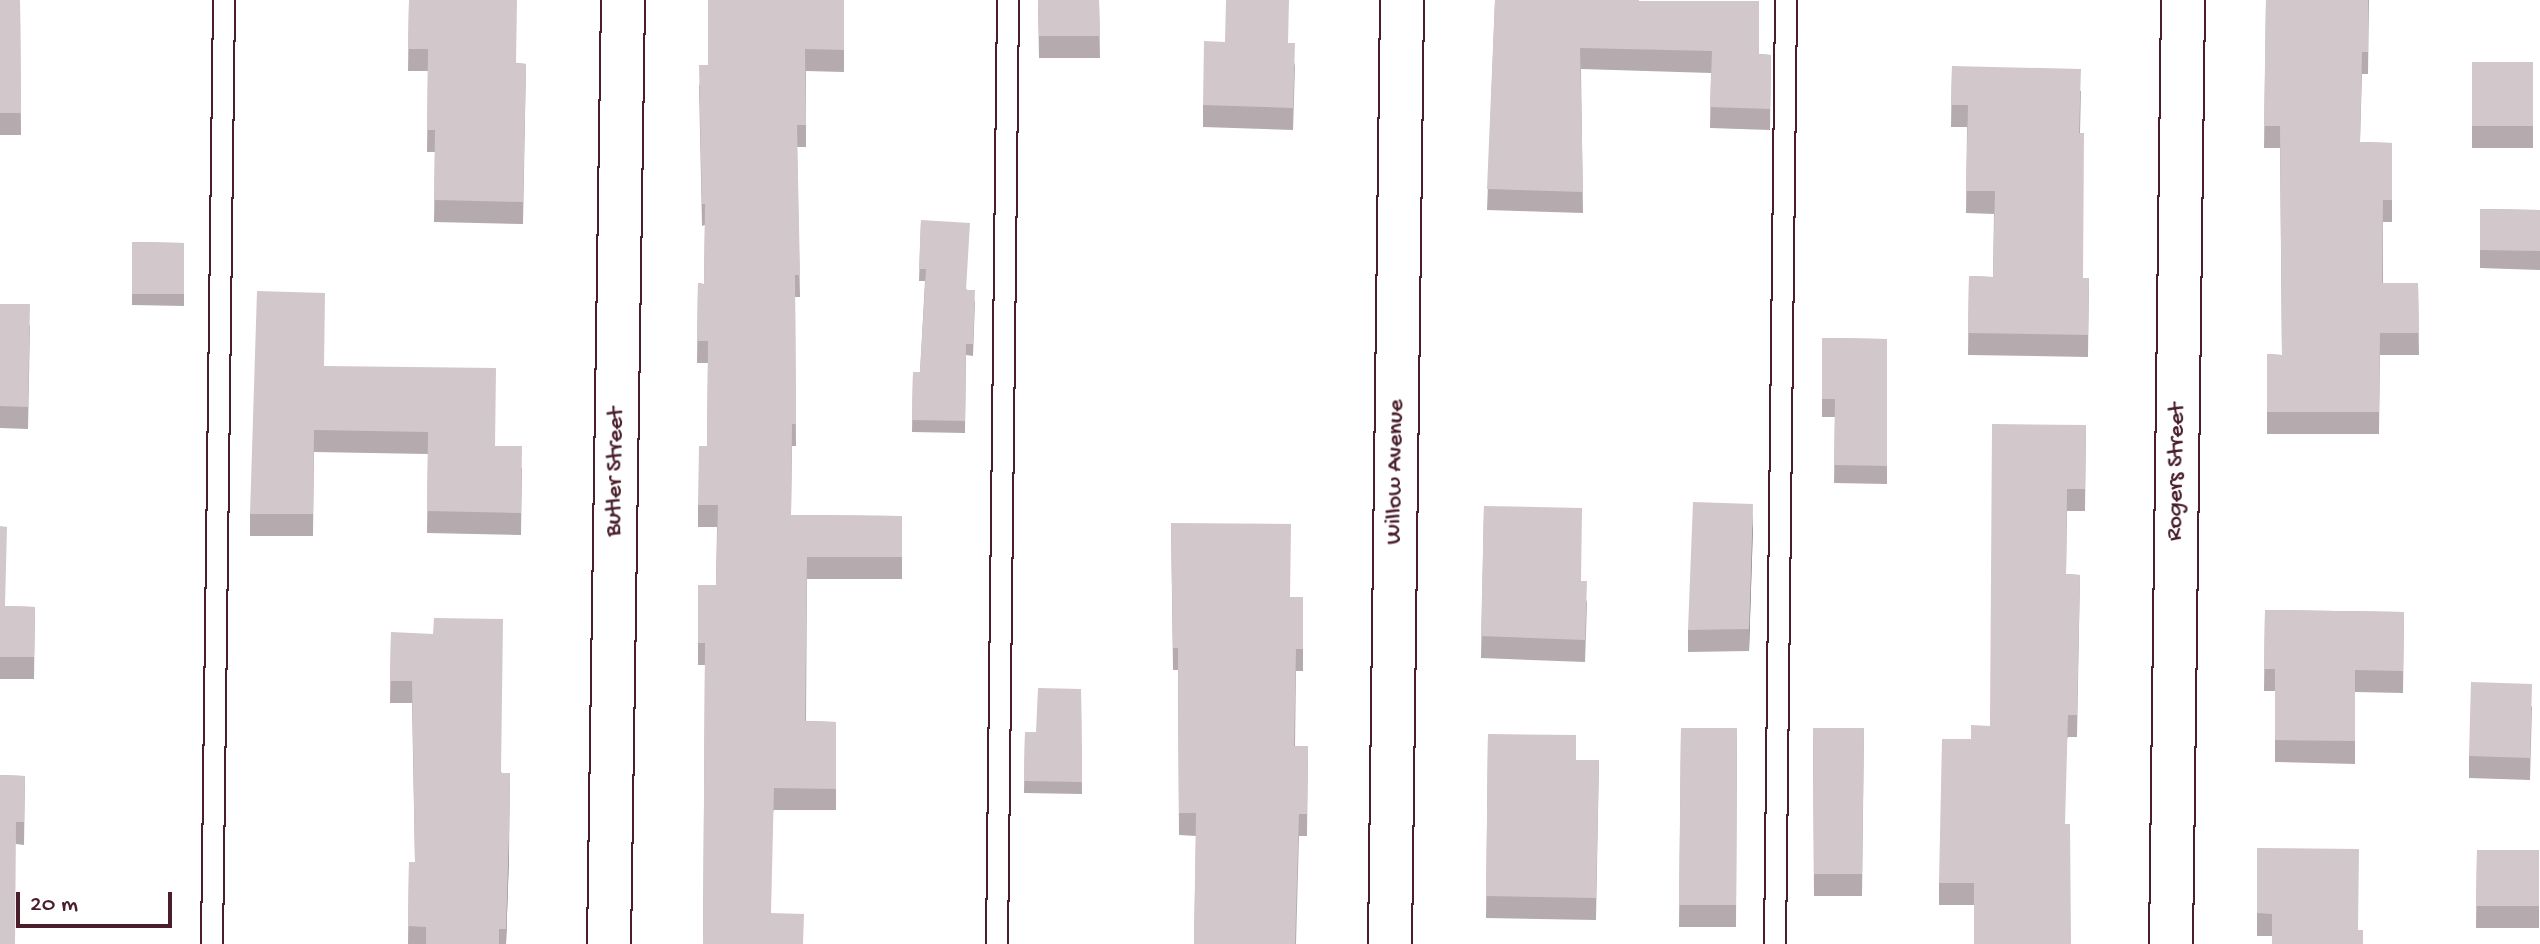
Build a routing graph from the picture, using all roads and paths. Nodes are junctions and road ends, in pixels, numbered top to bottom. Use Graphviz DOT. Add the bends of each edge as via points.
graph roads {
  1 [pos="224,0"];
  2 [pos="623,0"];
  3 [pos="1008,0"];
  4 [pos="1402,0"];
  5 [pos="1786,0"];
  6 [pos="2183,0"];
  7 [pos="212,944"];
  8 [pos="609,944"];
  9 [pos="997,944"];
  10 [pos="1390,944"];
  11 [pos="1775,944"];
  12 [pos="2171,944"];
  1 -- 7 [label="lane"];
  2 -- 8 [label="street, Butler Street"];
  3 -- 9 [label="lane"];
  4 -- 10 [label="street, Willow Avenue"];
  5 -- 11 [label="lane"];
  6 -- 12 [label="street, Rogers Street"];
}
